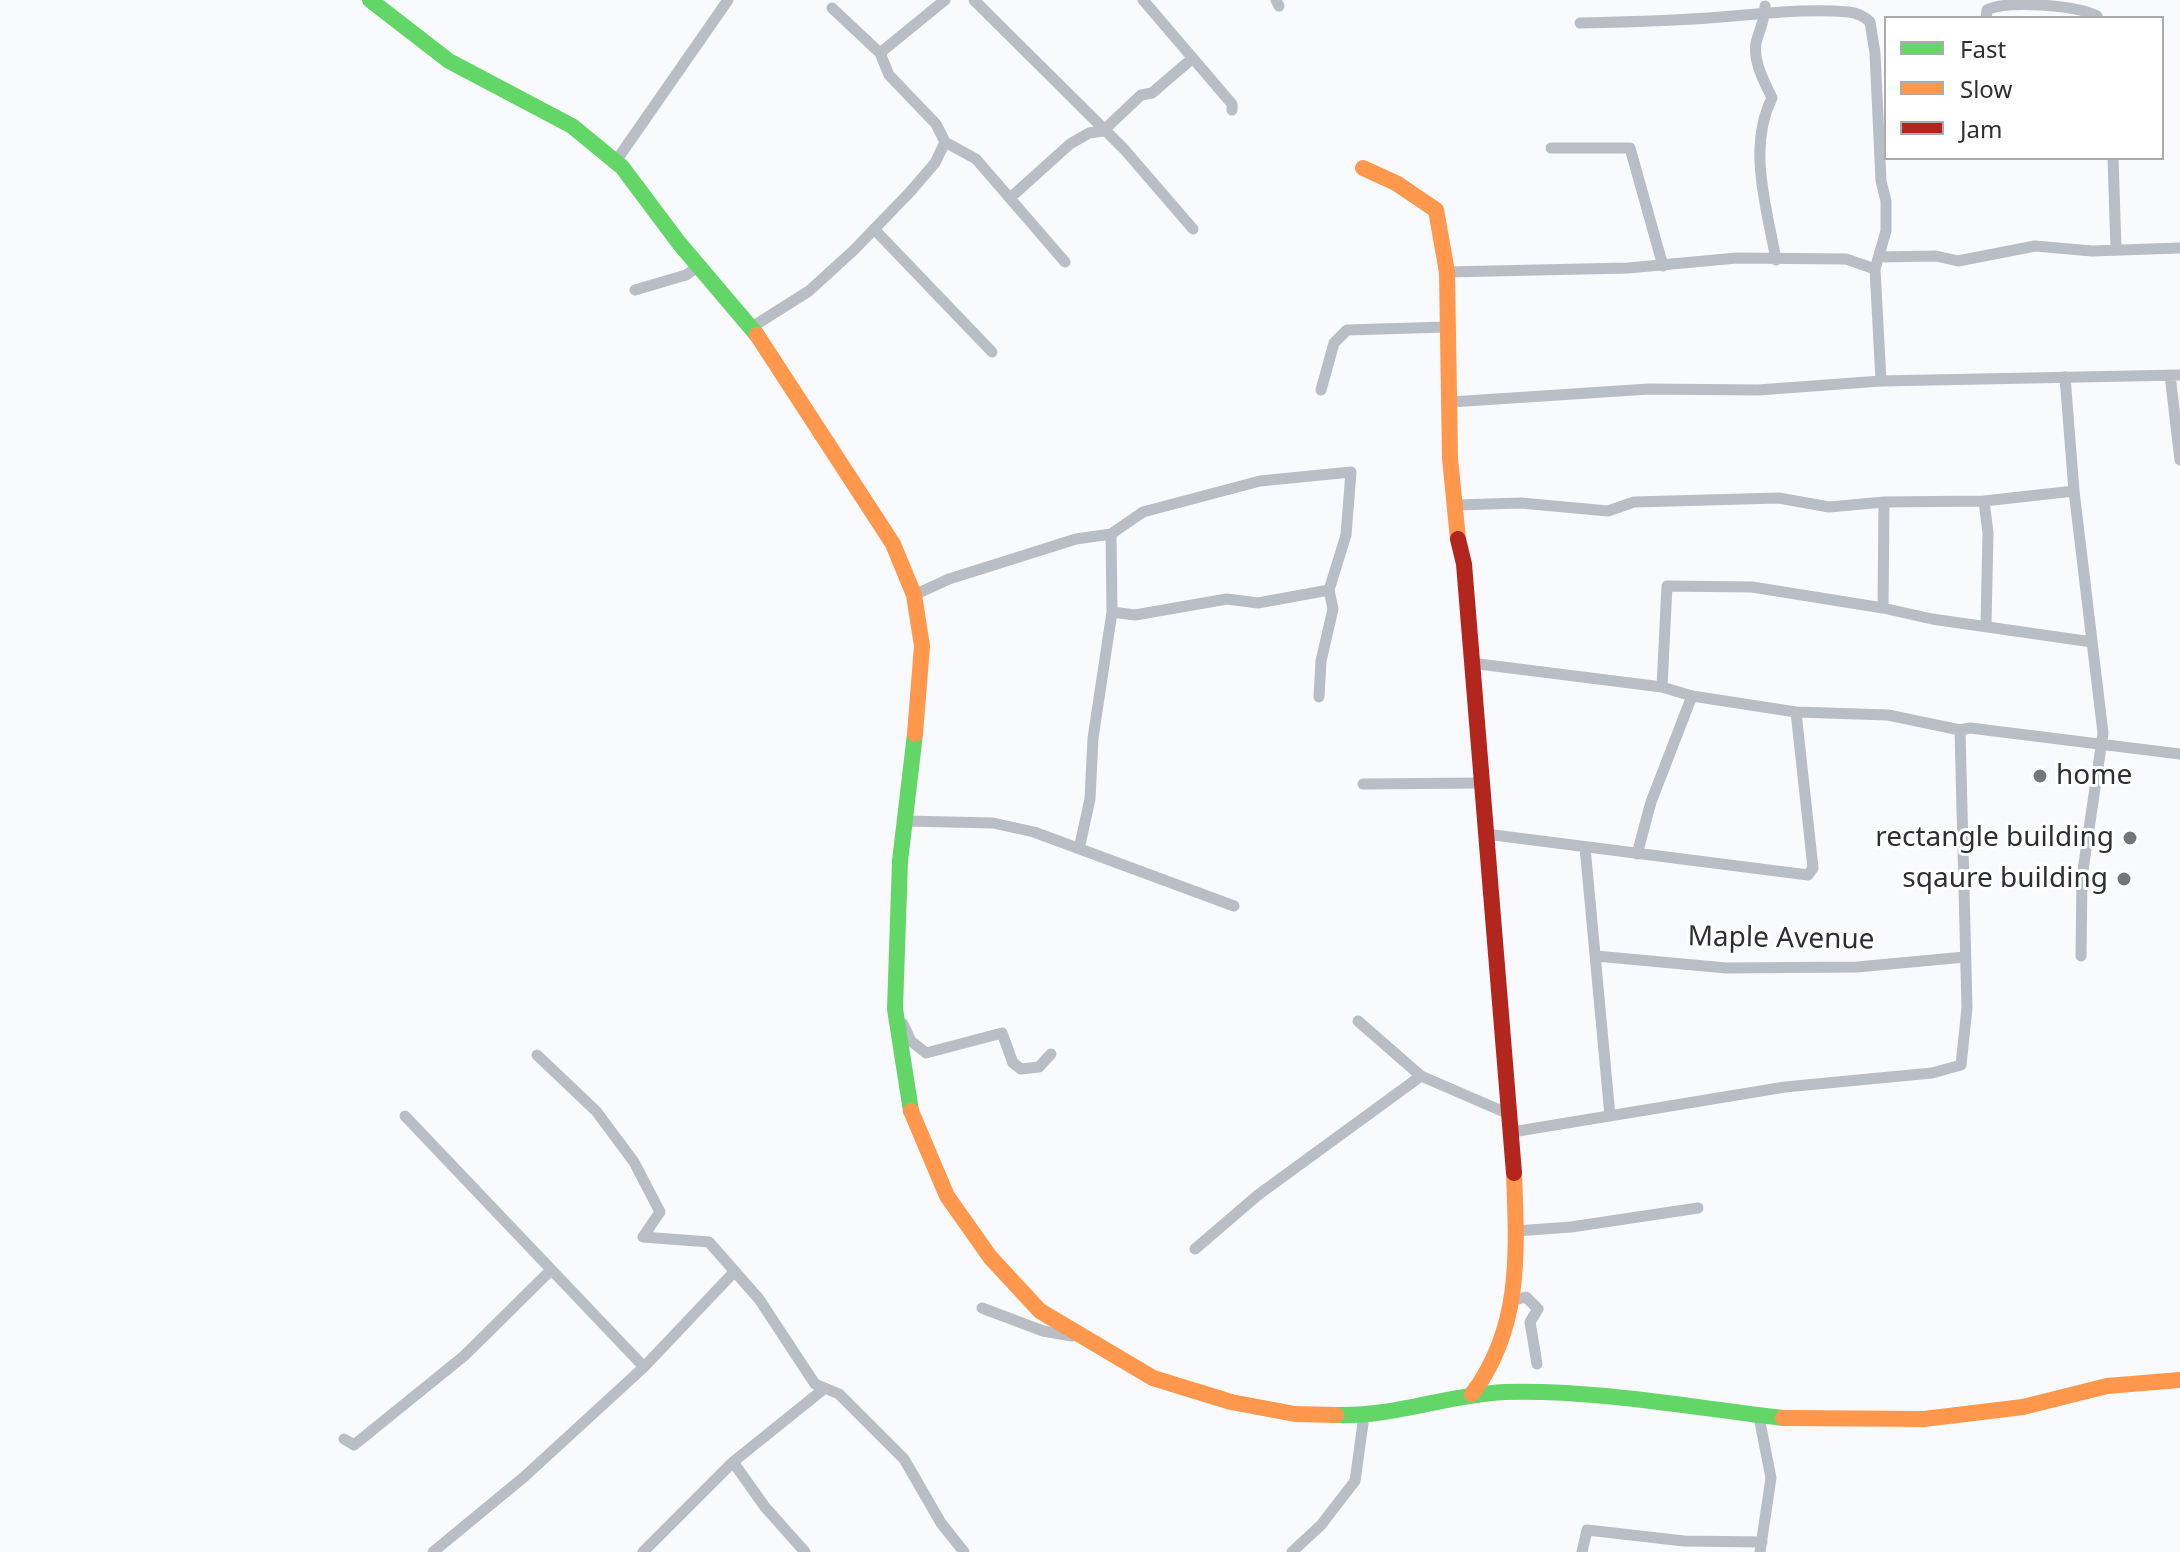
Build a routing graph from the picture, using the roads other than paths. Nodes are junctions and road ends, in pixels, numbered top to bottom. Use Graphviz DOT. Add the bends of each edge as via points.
graph roads {
  1 [pos="370,0"];
  2 [pos="728,0"];
  3 [pos="945,0"];
  4 [pos="974,0"];
  5 [pos="1143,0"];
  6 [pos="1771,5"];
  7 [pos="832,8"];
  8 [pos="1986,16"];
  9 [pos="2095,16"];
  10 [pos="1580,23"];
  11 [pos="880,53"];
  12 [pos="1187,63"];
  13 [pos="1232,110"];
  14 [pos="1103,131"];
  15 [pos="945,142"];
  16 [pos="1551,148"];
  17 [pos="2113,160"];
  18 [pos="616,161"];
  19 [pos="1363,168"];
  20 [pos="1010,198"];
  21 [pos="874,229"];
  22 [pos="1193,229"];
  23 [pos="2180,248"];
  24 [pos="2116,249"];
  25 [pos="1879,257"];
  26 [pos="1776,260"];
  27 [pos="1065,262"];
  28 [pos="699,266"];
  29 [pos="1663,266"];
  30 [pos="1875,269"];
  31 [pos="1447,272"];
  32 [pos="635,290"];
  33 [pos="752,327"];
  34 [pos="1446,327"];
  35 [pos="992,352"];
  36 [pos="2175,375"];
  37 [pos="2065,377"];
  38 [pos="1881,381"];
  39 [pos="1321,390"];
  40 [pos="1451,402"];
  41 [pos="2180,460"];
  42 [pos="2074,491"];
  43 [pos="1984,501"];
  44 [pos="1884,502"];
  45 [pos="1456,505"];
  46 [pos="1111,534"];
  47 [pos="1329,590"];
  48 [pos="914,595"];
  49 [pos="1883,608"];
  50 [pos="1112,612"];
  51 [pos="1986,625"];
  52 [pos="2092,642"];
  53 [pos="1471,663"];
  54 [pos="1662,687"];
  55 [pos="1692,696"];
  56 [pos="1319,697"];
  57 [pos="1796,712"];
  58 [pos="1960,730"];
  59 [pos="2102,746"];
  60 [pos="2180,754"];
  61 [pos="1480,783"];
  62 [pos="1363,784"];
  63 [pos="905,821"];
  64 [pos="1486,834"];
  65 [pos="1585,847"];
  66 [pos="1079,849"];
  67 [pos="1637,854"];
  68 [pos="1234,906"];
  69 [pos="1596,956"];
  70 [pos="2081,956"];
  71 [pos="1965,957"];
  72 [pos="895,1009"];
  73 [pos="1358,1021"];
  74 [pos="1051,1054"];
  75 [pos="537,1055"];
  76 [pos="1421,1076"];
  77 [pos="1509,1114"];
  78 [pos="405,1116"];
  79 [pos="1610,1116"];
  80 [pos="1512,1132"];
  81 [pos="1698,1208"];
  82 [pos="1516,1231"];
  83 [pos="1195,1249"];
  84 [pos="551,1270"];
  85 [pos="735,1271"];
  86 [pos="1514,1300"];
  87 [pos="982,1308"];
  88 [pos="1079,1337"];
  89 [pos="1537,1364"];
  90 [pos="644,1367"];
  91 [pos="2180,1380"];
  92 [pos="825,1388"];
  93 [pos="1472,1394"];
  94 [pos="1364,1416"];
  95 [pos="1759,1417"];
  96 [pos="344,1439"];
  97 [pos="733,1462"];
  98 [pos="1683,1546"];
  99 [pos="1761,1547"];
  100 [pos="433,1552"];
  101 [pos="643,1552"];
  102 [pos="805,1552"];
  103 [pos="964,1552"];
  104 [pos="1292,1552"];
  105 [pos="1582,1552"];
  1 -- 18 [label="main road" via="449,61 572,126"];
  2 -- 18 [label="street"];
  3 -- 11 [label="street"];
  4 -- 14 [label="street"];
  5 -- 13 [label="street" via="1212,78"];
  6 -- 10 [label="street" via="1722,17"];
  6 -- 25 [label="street" via="1859,14 1873,27 1886,201"];
  6 -- 26 [label="street" via="1756,45 1759,70 1772,98 1760,133"];
  7 -- 11 [label="street"];
  8 -- 9 [label="street" via="1994,6 2019,3 2083,9"];
  11 -- 15 [label="street" via="889,75 936,124"];
  12 -- 14 [label="street" via="1152,93 1141,95"];
  14 -- 20 [label="street" via="1070,144"];
  14 -- 22 [label="street"];
  15 -- 20 [label="street" via="976,159"];
  15 -- 21 [label="street" via="935,163"];
  16 -- 29 [label="street" via="1630,148"];
  17 -- 24 [label="street"];
  18 -- 28 [label="main road"];
  19 -- 31 [label="main road" via="1434,208"];
  20 -- 27 [label="street"];
  21 -- 33 [label="street" via="809,291"];
  21 -- 35 [label="street"];
  23 -- 24 [label="street"];
  24 -- 25 [label="street" via="2035,246 1958,261"];
  25 -- 30 [label="street"];
  26 -- 29 [label="street" via="1737,258"];
  26 -- 30 [label="street" via="1846,259"];
  28 -- 32 [label="street"];
  28 -- 33 [label="main road"];
  29 -- 31 [label="street"];
  30 -- 38 [label="street"];
  31 -- 34 [label="main road"];
  33 -- 48 [label="main road" via="877,515"];
  34 -- 39 [label="street" via="1347,330 1334,343"];
  34 -- 40 [label="main road"];
  36 -- 37 [label="street"];
  36 -- 41 [label="street"];
  37 -- 38 [label="street"];
  37 -- 42 [label="street"];
  38 -- 40 [label="street"];
  40 -- 45 [label="main road"];
  42 -- 43 [label="street"];
  42 -- 52 [label="street"];
  43 -- 44 [label="street"];
  43 -- 51 [label="street"];
  44 -- 45 [label="street" via="1829,507 1779,498 1634,502 1608,511 1521,503"];
  44 -- 49 [label="street"];
  45 -- 53 [label="main road"];
  46 -- 47 [label="street" via="1143,512 1260,481 1351,472 1346,535"];
  46 -- 48 [label="street" via="1076,539"];
  46 -- 50 [label="street"];
  47 -- 50 [label="street" via="1258,603 1227,599 1135,615"];
  47 -- 56 [label="street" via="1333,609"];
  48 -- 63 [label="main road" via="922,646"];
  49 -- 51 [label="street"];
  49 -- 54 [label="street" via="1752,587 1667,586"];
  50 -- 66 [label="street"];
  51 -- 52 [label="street"];
  52 -- 59 [label="street"];
  53 -- 54 [label="street"];
  53 -- 61 [label="main road"];
  54 -- 55 [label="street"];
  55 -- 57 [label="street"];
  55 -- 67 [label="street"];
  57 -- 58 [label="street" via="1888,715"];
  57 -- 67 [label="street" via="1813,868 1808,875"];
  58 -- 59 [label="street"];
  58 -- 71 [label="street"];
  59 -- 60 [label="street"];
  59 -- 70 [label="street" via="2082,877"];
  61 -- 62 [label="street"];
  61 -- 64 [label="main road"];
  63 -- 66 [label="street" via="993,823"];
  63 -- 72 [label="main road"];
  64 -- 65 [label="street"];
  64 -- 77 [label="main road"];
  65 -- 67 [label="street"];
  65 -- 69 [label="street"];
  66 -- 68 [label="street"];
  69 -- 71 [label="street, Maple Avenue" via="1726,968 1857,967"];
  69 -- 79 [label="street"];
  71 -- 79 [label="street" via="1967,1008 1961,1065 1956,1068 1785,1087"];
  72 -- 74 [label="street" via="911,1041 926,1053 1002,1033 1013,1063 1021,1069 1039,1067"];
  72 -- 88 [label="main road" via="913,1122 947,1196 990,1257 1040,1311"];
  73 -- 76 [label="street"];
  75 -- 85 [label="street" via="596,1111 634,1162 660,1212 643,1237 709,1242"];
  76 -- 77 [label="street"];
  76 -- 83 [label="street" via="1258,1195"];
  77 -- 80 [label="main road"];
  78 -- 84 [label="street"];
  79 -- 80 [label="street"];
  80 -- 82 [label="main road"];
  81 -- 82 [label="street"];
  82 -- 86 [label="main road"];
  84 -- 90 [label="street"];
  84 -- 96 [label="street" via="464,1356 354,1445"];
  85 -- 90 [label="street"];
  85 -- 92 [label="street" via="815,1384"];
  86 -- 89 [label="street" via="1526,1297 1538,1309 1530,1322"];
  86 -- 93 [label="main road" via="1502,1342"];
  87 -- 88 [label="street" via="1043,1331"];
  88 -- 94 [label="main road" via="1153,1378 1231,1402 1295,1414"];
  90 -- 100 [label="street"];
  91 -- 95 [label="main road" via="2107,1386 2023,1407 1931,1418"];
  92 -- 97 [label="street"];
  92 -- 103 [label="street" via="839,1394 904,1459"];
  93 -- 94 [label="main road"];
  93 -- 95 [label="main road" via="1554,1393"];
  94 -- 104 [label="street" via="1355,1481"];
  95 -- 99 [label="street" via="1771,1478"];
  97 -- 101 [label="street"];
  97 -- 102 [label="street"];
  98 -- 99 [label="street"];
  98 -- 105 [label="street" via="1587,1530"];
}
